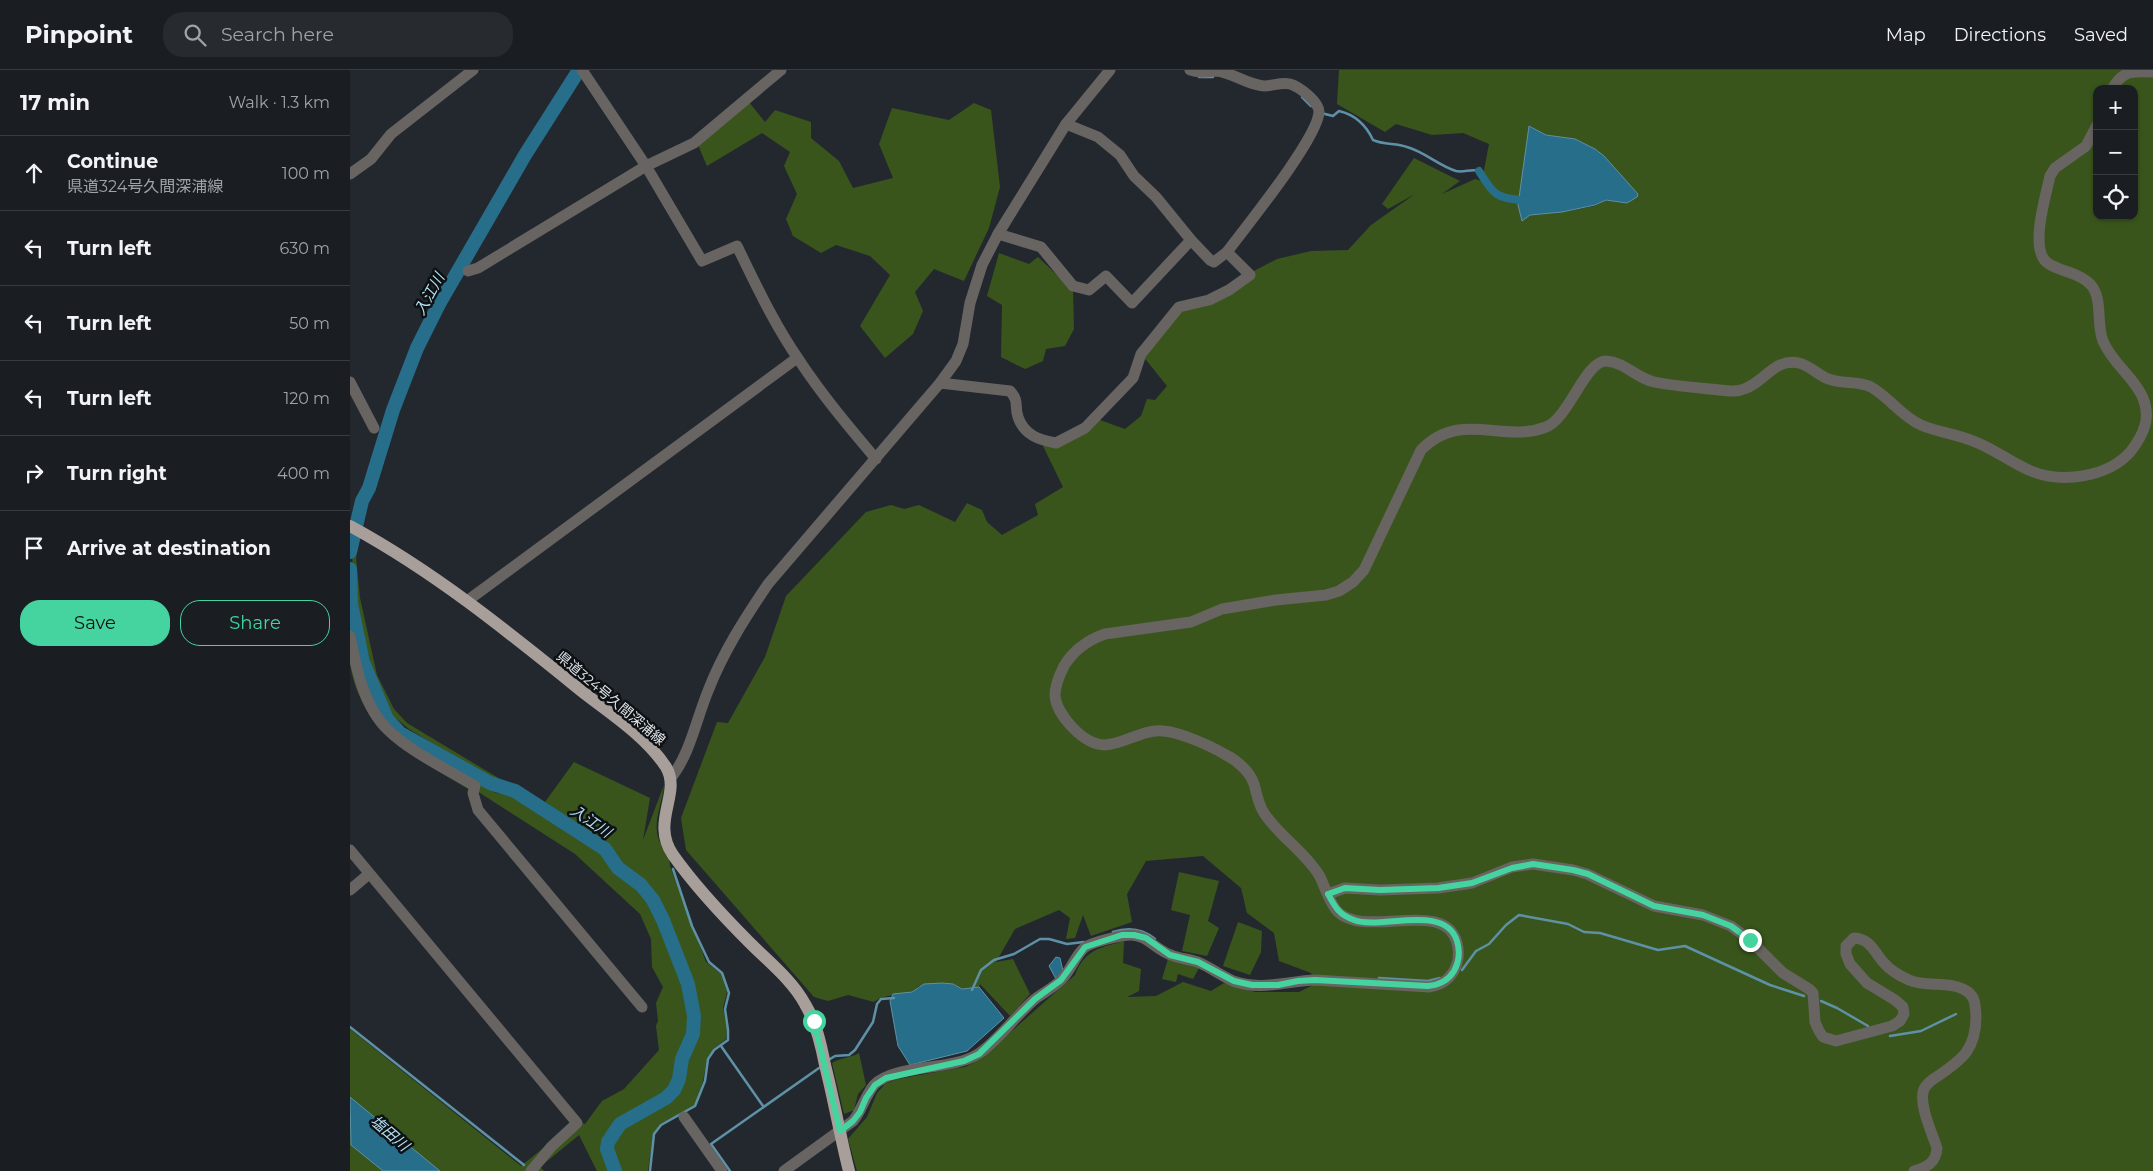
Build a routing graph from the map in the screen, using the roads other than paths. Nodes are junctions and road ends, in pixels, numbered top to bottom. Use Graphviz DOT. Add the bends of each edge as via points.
graph roads {
  1 [pos="781,70"];
  2 [pos="1110,70"];
  3 [pos="1190,70"];
  4 [pos="468,71"];
  5 [pos="2153,72"];
  6 [pos="585,74"];
  7 [pos="2115,85"];
  8 [pos="1066,124"];
  9 [pos="2094,130"];
  10 [pos="646,166"];
  11 [pos="350,174"];
  12 [pos="998,234"];
  13 [pos="1191,240"];
  14 [pos="1227,252"];
  15 [pos="468,271"];
  16 [pos="798,358"];
  17 [pos="350,382"];
  18 [pos="940,383"];
  19 [pos="374,428"];
  20 [pos="876,459"];
  21 [pos="350,526"];
  22 [pos="467,601"];
  23 [pos="350,642"];
  24 [pos="670,779"];
  25 [pos="350,850"];
  26 [pos="369,874"];
  27 [pos="350,890"];
  28 [pos="1328,894"];
  29 [pos="642,1006"];
  30 [pos="684,1117"];
  31 [pos="840,1131"];
  32 [pos="531,1171"];
  33 [pos="722,1171"];
  34 [pos="784,1171"];
  35 [pos="849,1171"];
  36 [pos="1914,1171"];
  1 -- 10 [label="street" via="694,143"];
  2 -- 8 [label="street"];
  3 -- 14 [label="street" via="1217,71 1257,85 1282,82 1293,85 1314,100 1319,113 1299,154"];
  4 -- 11 [label="street" via="391,134 371,158"];
  5 -- 7 [label="street" via="2132,71 2121,75"];
  6 -- 10 [label="street"];
  8 -- 12 [label="street"];
  8 -- 13 [label="street" via="1098,136 1120,155 1134,176"];
  9 -- 28 [label="street" via="2086,146 2055,168 2050,176 2037,242 2047,264 2090,284 2098,302 2102,339 2146,406 2148,416 2139,441 2108,469 2088,476 2045,476 2030,471 1974,441 1919,424 1872,388 1860,383 1831,380 1810,367 1796,363 1771,369 1754,384 1730,391 1653,382 1626,366 1599,362 1552,425 1534,432 1516,433 1474,428 1433,438 1421,450 1364,570 1339,591 1326,596 1222,609 1191,622 1105,634 1093,638 1068,660 1055,692 1056,700 1060,712 1086,739 1102,745 1114,744 1142,733 1163,731 1227,755 1247,772 1254,782 1262,811 1304,856"];
  10 -- 15 [label="street"];
  10 -- 16 [label="street" via="702,261 737,246 764,301"];
  12 -- 13 [label="street" via="1041,247 1073,286 1090,290 1106,276 1132,303"];
  12 -- 18 [label="street" via="982,265 970,303 963,344 956,361"];
  13 -- 14 [label="street" via="1214,262"];
  14 -- 18 [label="street" via="1250,275 1209,300 1179,307 1141,354 1133,378 1085,428 1056,443 1031,436 1018,417 1017,398 1010,391"];
  16 -- 20 [label="street"];
  16 -- 22 [label="street"];
  17 -- 19 [label="street"];
  18 -- 20 [label="street"];
  20 -- 24 [label="street" via="768,584 746,616 726,651 682,761"];
  21 -- 22 [label="main road, 県道324号久間深浦線" via="436,578"];
  22 -- 24 [label="main road, 県道324号久間深浦線" via="645,743 660,758"];
  23 -- 29 [label="street" via="361,684 372,708 388,730 408,746 475,786 473,793 478,810"];
  24 -- 31 [label="main road" via="664,827 668,846 728,920 796,990 805,1004 822,1049"];
  25 -- 26 [label="street"];
  26 -- 27 [label="street"];
  26 -- 32 [label="street" via="577,1123"];
  28 -- 31 [label="street" via="1336,911 1356,921 1428,920 1440,923 1450,930 1457,944 1458,961 1454,971 1440,984 1428,986 1315,980 1252,985 1234,981 1198,962 1170,955 1146,938 1122,935 1085,947 1061,980 1035,999 979,1054 964,1061 897,1074 875,1085 860,1112"];
  28 -- 36 [label="street" via="1345,888 1438,888 1472,883 1533,864 1588,874 1654,906 1703,915 1731,926 1783,973 1813,993 1818,1031 1823,1037 1836,1041 1892,1026 1904,1014 1895,1000 1867,983 1850,964 1846,946 1854,938 1869,942 1895,973 1920,984 1963,989 1975,1001 1976,1028 1971,1047 1959,1061 1924,1088 1922,1101 1937,1148 1933,1162"];
  30 -- 33 [label="street"];
  31 -- 34 [label="street"];
  31 -- 35 [label="main road"];
}
